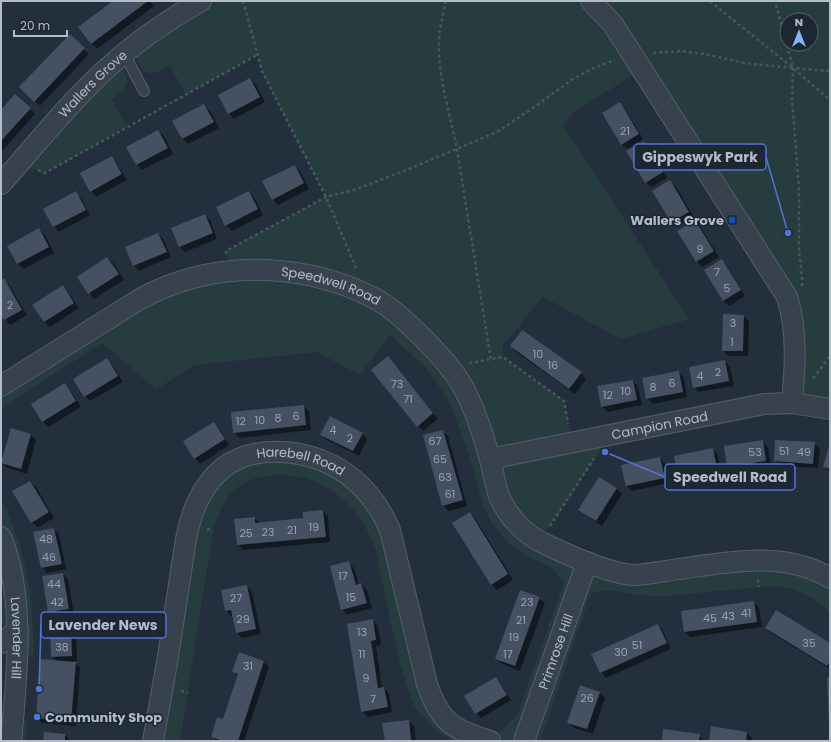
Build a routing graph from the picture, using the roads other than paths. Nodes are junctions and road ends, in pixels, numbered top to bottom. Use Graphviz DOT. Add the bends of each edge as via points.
graph roads {
  1 [pos="200,1"];
  2 [pos="591,1"];
  3 [pos="123,55"];
  4 [pos="144,91"];
  5 [pos="1,184"];
  6 [pos="1,386"];
  7 [pos="792,403"];
  8 [pos="830,409"];
  9 [pos="490,458"];
  10 [pos="1,537"];
  11 [pos="587,562"];
  12 [pos="830,578"];
  13 [pos="18,630"];
  14 [pos="1,643"];
  15 [pos="11,741"];
  16 [pos="153,741"];
  17 [pos="490,741"];
  18 [pos="524,741"];
  1 -- 3 [label="street, Wallers Grove" via="158,28"];
  2 -- 7 [label="street" via="612,24 787,297 794,332"];
  3 -- 4 [label="lane"];
  3 -- 5 [label="street, Wallers Grove" via="92,82"];
  6 -- 9 [label="street, Speedwell Road" via="156,290 199,276 230,270 266,269 304,274 339,283 367,294 415,330 449,367 463,387"];
  7 -- 8 [label="street, Campion Road"];
  7 -- 9 [label="street, Campion Road" via="752,406"];
  9 -- 11 [label="street, Speedwell Road" via="499,496 516,523 538,541"];
  10 -- 13 [label="street, Lavender Hill" via="10,568"];
  11 -- 12 [label="street, Speedwell Road" via="611,571 636,575 747,561 775,561 806,567"];
  11 -- 18 [label="street, Primrose Hill"];
  13 -- 14 [label="street"];
  13 -- 15 [label="street, Lavender Hill"];
  16 -- 17 [label="street, Harebell Road" via="186,539 194,507 203,490 224,468 246,456 274,451 299,454 338,469 353,479 380,508 390,530 427,684 436,707 454,727"];
}
